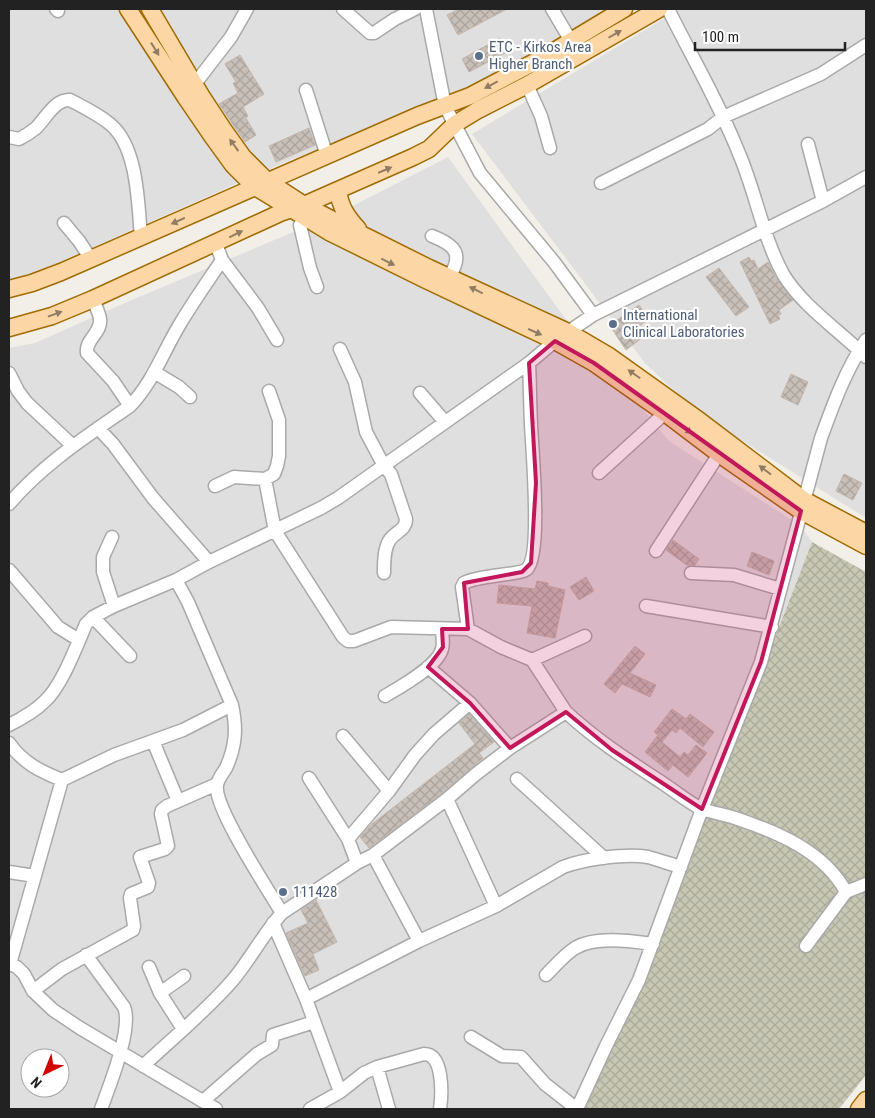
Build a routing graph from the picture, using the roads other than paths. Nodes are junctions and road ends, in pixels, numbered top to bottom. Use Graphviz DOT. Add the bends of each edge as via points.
graph roads {
  1 [pos="128,9"];
  2 [pos="150,9"];
  3 [pos="247,9"];
  4 [pos="343,9"];
  5 [pos="415,9"];
  6 [pos="426,9"];
  7 [pos="552,9"];
  8 [pos="624,9"];
  9 [pos="659,9"];
  10 [pos="668,9"];
  11 [pos="571,41"];
  12 [pos="866,45"];
  13 [pos="194,85"];
  14 [pos="527,85"];
  15 [pos="306,90"];
  16 [pos="445,106"];
  17 [pos="723,117"];
  18 [pos="456,124"];
  19 [pos="9,136"];
  20 [pos="808,144"];
  21 [pos="550,148"];
  22 [pos="327,156"];
  23 [pos="250,164"];
  24 [pos="233,165"];
  25 [pos="292,170"];
  26 [pos="866,177"];
  27 [pos="601,182"];
  28 [pos="261,183"];
  29 [pos="338,190"];
  30 [pos="823,201"];
  31 [pos="221,202"];
  32 [pos="297,207"];
  33 [pos="264,221"];
  34 [pos="64,223"];
  35 [pos="300,225"];
  36 [pos="765,230"];
  37 [pos="432,236"];
  38 [pos="141,237"];
  39 [pos="358,239"];
  40 [pos="216,244"];
  41 [pos="91,259"];
  42 [pos="222,260"];
  43 [pos="449,277"];
  44 [pos="317,287"];
  45 [pos="9,289"];
  46 [pos="93,299"];
  47 [pos="592,315"];
  48 [pos="9,328"];
  49 [pos="562,337"];
  50 [pos="277,340"];
  51 [pos="340,349"];
  52 [pos="864,349"];
  53 [pos="529,363"];
  54 [pos="154,372"];
  55 [pos="9,373"];
  56 [pos="268,391"];
  57 [pos="420,393"];
  58 [pos="190,397"];
  59 [pos="130,406"];
  60 [pos="665,413"];
  61 [pos="445,422"];
  62 [pos="98,428"];
  63 [pos="72,445"];
  64 [pos="719,454"];
  65 [pos="384,466"];
  66 [pos="599,473"];
  67 [pos="265,479"];
  68 [pos="215,486"];
  69 [pos="9,504"];
  70 [pos="803,505"];
  71 [pos="275,531"];
  72 [pos="866,533"];
  73 [pos="112,537"];
  74 [pos="866,546"];
  75 [pos="656,551"];
  76 [pos="209,562"];
  77 [pos="9,570"];
  78 [pos="384,573"];
  79 [pos="691,573"];
  80 [pos="176,580"];
  81 [pos="780,588"];
  82 [pos="114,606"];
  83 [pos="646,606"];
  84 [pos="93,617"];
  85 [pos="772,628"];
  86 [pos="442,629"];
  87 [pos="468,629"];
  88 [pos="586,636"];
  89 [pos="79,640"];
  90 [pos="130,656"];
  91 [pos="532,660"];
  92 [pos="428,667"];
  93 [pos="384,696"];
  94 [pos="470,703"];
  95 [pos="232,705"];
  96 [pos="566,712"];
  97 [pos="10,723"];
  98 [pos="343,736"];
  99 [pos="153,741"];
  100 [pos="9,744"];
  101 [pos="510,748"];
  102 [pos="309,778"];
  103 [pos="517,779"];
  104 [pos="62,780"];
  105 [pos="217,784"];
  106 [pos="389,791"];
  107 [pos="447,799"];
  108 [pos="178,801"];
  109 [pos="702,809"];
  110 [pos="348,839"];
  111 [pos="374,855"];
  112 [pos="604,858"];
  113 [pos="357,863"];
  114 [pos="681,867"];
  115 [pos="9,872"];
  116 [pos="35,876"];
  117 [pos="866,884"];
  118 [pos="846,892"];
  119 [pos="496,906"];
  120 [pos="282,913"];
  121 [pos="273,924"];
  122 [pos="419,942"];
  123 [pos="653,944"];
  124 [pos="806,946"];
  125 [pos="86,954"];
  126 [pos="9,964"];
  127 [pos="150,968"];
  128 [pos="546,975"];
  129 [pos="184,976"];
  130 [pos="33,991"];
  131 [pos="160,993"];
  132 [pos="306,999"];
  133 [pos="314,1022"];
  134 [pos="184,1029"];
  135 [pos="471,1037"];
  136 [pos="120,1052"];
  137 [pos="143,1066"];
  138 [pos="377,1067"];
  139 [pos="340,1092"];
  140 [pos="866,1100"];
  141 [pos="203,1101"];
  142 [pos="101,1109"];
  143 [pos="216,1109"];
  144 [pos="310,1109"];
  145 [pos="389,1109"];
  146 [pos="440,1109"];
  147 [pos="577,1109"];
  148 [pos="859,1109"];
  1 -- 24 [label="main road, one-way"];
  2 -- 13 [label="main road"];
  3 -- 13 [label="street" via="231,37"];
  4 -- 5 [label="street" via="370,33"];
  6 -- 16 [label="street"];
  7 -- 11 [label="street"];
  8 -- 11 [label="main road"];
  14 -- 9 [label="main road, one-way"];
  10 -- 17 [label="street"];
  11 -- 16 [label="main road, one-way" via="470,96"];
  12 -- 17 [label="street" via="821,74"];
  23 -- 13 [label="main road, one-way"];
  14 -- 18 [label="main road"];
  14 -- 21 [label="street" via="541,116"];
  15 -- 22 [label="street"];
  16 -- 18 [label="street"];
  16 -- 22 [label="main road"];
  17 -- 27 [label="street" via="708,129"];
  17 -- 36 [label="street"];
  29 -- 18 [label="main road, one-way" via="429,149"];
  18 -- 47 [label="street" via="480,173 554,262"];
  19 -- 38 [label="street" via="23,137 65,99 110,124 121,136 136,176"];
  20 -- 30 [label="street"];
  22 -- 25 [label="main road"];
  23 -- 25 [label="main road" via="265,170"];
  23 -- 28 [label="main road"];
  24 -- 28 [label="main road"];
  24 -- 31 [label="main road" via="231,180"];
  25 -- 28 [label="main road"];
  26 -- 30 [label="street"];
  28 -- 31 [label="main road"];
  28 -- 32 [label="main road"];
  29 -- 32 [label="main road"];
  29 -- 39 [label="main road" via="340,203"];
  30 -- 36 [label="street"];
  31 -- 38 [label="main road, one-way"];
  32 -- 33 [label="main road"];
  32 -- 39 [label="main road"];
  33 -- 35 [label="main road" via="285,220"];
  40 -- 33 [label="main road, one-way"];
  34 -- 41 [label="street"];
  35 -- 39 [label="main road" via="337,243"];
  35 -- 44 [label="street"];
  36 -- 47 [label="street"];
  36 -- 52 [label="street" via="783,273 796,291 814,311"];
  37 -- 43 [label="street" via="443,240 455,251 457,265"];
  38 -- 41 [label="main road"];
  39 -- 43 [label="main road"];
  39 -- 49 [label="main road, one-way"];
  40 -- 42 [label="street"];
  40 -- 46 [label="main road"];
  41 -- 45 [label="main road"];
  42 -- 50 [label="street"];
  42 -- 54 [label="street" via="180,324"];
  49 -- 43 [label="main road, one-way"];
  48 -- 46 [label="main road, one-way" via="52,316"];
  46 -- 59 [label="street" via="100,326 86,347 87,352"];
  47 -- 49 [label="street"];
  49 -- 53 [label="street"];
  49 -- 60 [label="main road"];
  70 -- 49 [label="main road, one-way" via="673,401 609,356"];
  51 -- 65 [label="street" via="355,382 366,432"];
  52 -- 70 [label="street" via="831,410"];
  53 -- 61 [label="street"];
  53 -- 87 [label="street" via="536,483 531,563 522,572 492,575 464,583"];
  54 -- 58 [label="street"];
  54 -- 59 [label="street"];
  55 -- 63 [label="street" via="27,404"];
  56 -- 67 [label="street" via="279,420 279,456 274,474"];
  57 -- 61 [label="street"];
  59 -- 62 [label="street"];
  60 -- 64 [label="main road, one-way"];
  60 -- 66 [label="street"];
  61 -- 65 [label="street"];
  62 -- 63 [label="street"];
  62 -- 76 [label="street"];
  63 -- 69 [label="street" via="24,486"];
  64 -- 70 [label="main road"];
  64 -- 75 [label="street"];
  65 -- 71 [label="street" via="326,505"];
  65 -- 78 [label="street" via="396,485 406,524 388,543"];
  67 -- 68 [label="street" via="234,477"];
  67 -- 71 [label="street"];
  70 -- 72 [label="main road"];
  70 -- 74 [label="main road"];
  70 -- 81 [label="street"];
  71 -- 76 [label="street"];
  71 -- 86 [label="street" via="348,641 391,627"];
  73 -- 82 [label="street" via="103,557"];
  76 -- 80 [label="street"];
  77 -- 89 [label="street" via="58,627"];
  79 -- 81 [label="street" via="734,575"];
  80 -- 82 [label="street"];
  80 -- 95 [label="street"];
  81 -- 85 [label="street"];
  82 -- 84 [label="street"];
  83 -- 85 [label="street"];
  84 -- 89 [label="street"];
  84 -- 90 [label="street"];
  85 -- 109 [label="street"];
  86 -- 87 [label="street"];
  86 -- 92 [label="street" via="443,647"];
  87 -- 91 [label="street"];
  88 -- 91 [label="street"];
  89 -- 97 [label="street" via="55,690 33,712"];
  91 -- 96 [label="street"];
  92 -- 93 [label="street"];
  92 -- 94 [label="street"];
  94 -- 101 [label="street"];
  94 -- 106 [label="street" via="434,734"];
  95 -- 99 [label="street"];
  95 -- 105 [label="street" via="236,723 234,742"];
  96 -- 101 [label="street"];
  96 -- 109 [label="street" via="605,745"];
  98 -- 106 [label="street"];
  99 -- 104 [label="street"];
  99 -- 108 [label="street"];
  100 -- 104 [label="street" via="23,761"];
  101 -- 107 [label="street"];
  102 -- 110 [label="street"];
  103 -- 112 [label="street"];
  104 -- 116 [label="street"];
  105 -- 108 [label="street"];
  105 -- 120 [label="street" via="220,804 239,842"];
  106 -- 110 [label="street"];
  107 -- 111 [label="street"];
  107 -- 119 [label="street"];
  108 -- 125 [label="street" via="162,810 168,846 140,857 149,883 148,887 131,894 133,930"];
  109 -- 114 [label="street"];
  109 -- 118 [label="street" via="774,832 802,847 834,873"];
  110 -- 113 [label="street"];
  111 -- 113 [label="street"];
  111 -- 122 [label="street"];
  112 -- 114 [label="street" via="646,857"];
  112 -- 119 [label="street" via="563,867"];
  113 -- 120 [label="street"];
  114 -- 123 [label="street"];
  115 -- 116 [label="street"];
  116 -- 126 [label="street"];
  117 -- 118 [label="street"];
  118 -- 124 [label="street"];
  119 -- 122 [label="street"];
  120 -- 121 [label="street"];
  121 -- 132 [label="street"];
  121 -- 134 [label="street" via="234,979"];
  122 -- 132 [label="street"];
  123 -- 128 [label="street" via="627,941 586,944 569,953"];
  123 -- 147 [label="street" via="640,980"];
  125 -- 130 [label="street"];
  125 -- 136 [label="street" via="127,1014"];
  126 -- 130 [label="street" via="24,974"];
  127 -- 131 [label="street"];
  129 -- 131 [label="street"];
  130 -- 136 [label="street" via="54,1010"];
  131 -- 134 [label="street"];
  132 -- 133 [label="street"];
  133 -- 139 [label="street"];
  133 -- 141 [label="street" via="273,1035 272,1045"];
  134 -- 137 [label="street"];
  135 -- 147 [label="street" via="502,1056 521,1057 545,1084"];
  136 -- 137 [label="street"];
  136 -- 142 [label="street"];
  137 -- 141 [label="street"];
  138 -- 139 [label="street"];
  138 -- 145 [label="street"];
  138 -- 146 [label="street" via="430,1054 434,1057 442,1087"];
  139 -- 144 [label="street"];
  140 -- 148 [label="main road"];
  141 -- 143 [label="street"];
}
